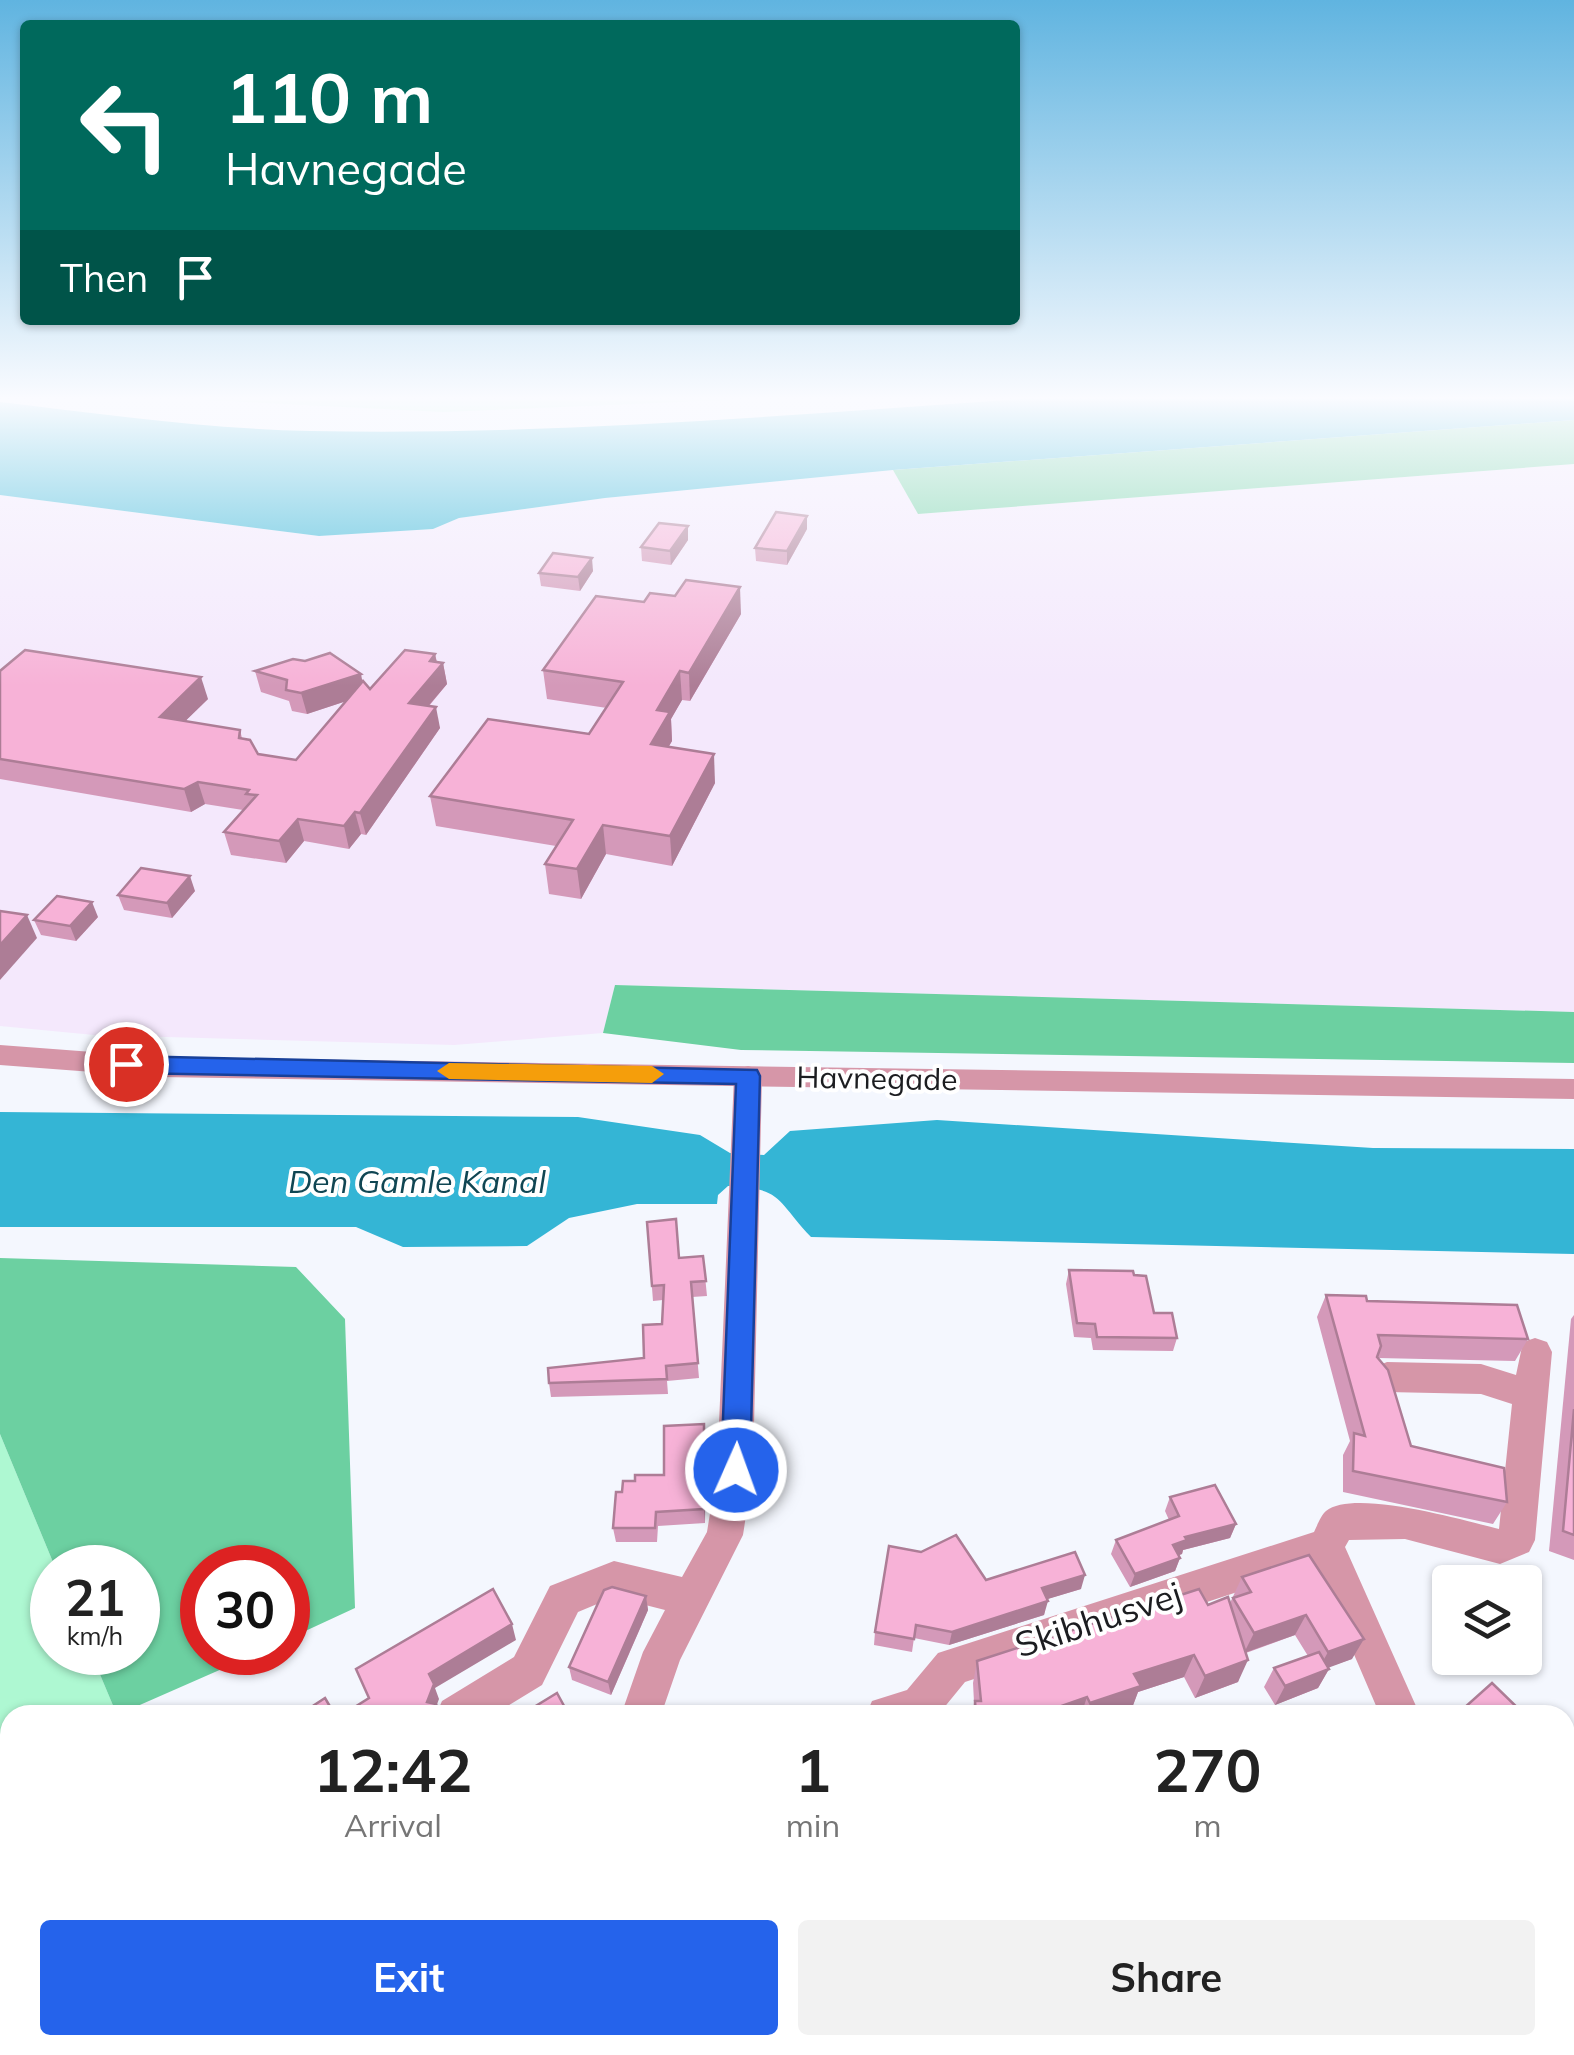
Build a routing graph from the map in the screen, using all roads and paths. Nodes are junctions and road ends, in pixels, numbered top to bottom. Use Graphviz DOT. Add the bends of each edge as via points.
graph roads {
  1 [pos="0,1055"];
  2 [pos="748,1076"];
  3 [pos="1574,1089"];
  4 [pos="1535,1352"];
  5 [pos="1387,1377"];
  6 [pos="1531,1395"];
  7 [pos="1326,1546"];
  8 [pos="691,1598"];
  9 [pos="472,1705"];
  10 [pos="644,1705"];
  11 [pos="916,1705"];
  12 [pos="1396,1705"];
  1 -- 2 [label="street, Havnegade" via="159,1067"];
  2 -- 3 [label="street, Havnegade"];
  2 -- 8 [label="street" via="736,1470 724,1535"];
  4 -- 6 [label="street, Skibhusvej"];
  5 -- 6 [label="street" via="1480,1379"];
  6 -- 7 [label="street, Skibhusvej" via="1516,1540 1500,1547 1405,1522 1355,1523 1338,1524"];
  7 -- 11 [label="street, Skibhusvej" via="952,1667"];
  7 -- 12 [label="street"];
  8 -- 9 [label="street" via="614,1579 564,1599 528,1671"];
  8 -- 10 [label="street"];
}
